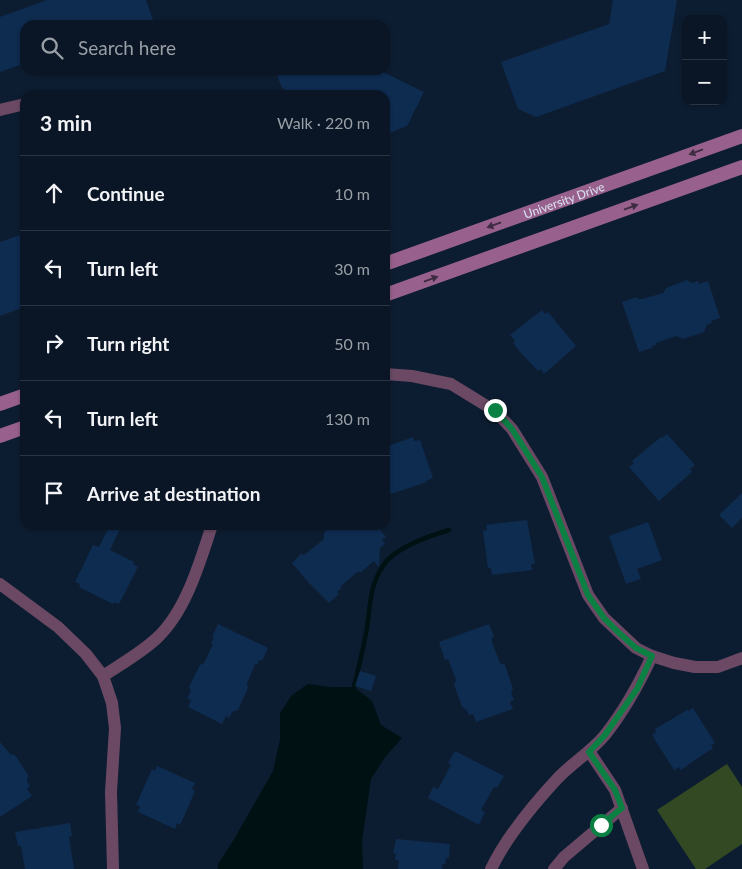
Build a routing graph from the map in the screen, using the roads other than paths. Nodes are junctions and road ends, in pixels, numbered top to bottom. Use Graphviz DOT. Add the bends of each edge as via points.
graph roads {
  1 [pos="20,105"];
  2 [pos="0,110"];
  3 [pos="742,136"];
  4 [pos="742,167"];
  5 [pos="390,262"];
  6 [pos="390,294"];
  7 [pos="390,374"];
  8 [pos="20,397"];
  9 [pos="0,404"];
  10 [pos="20,429"];
  11 [pos="0,436"];
  12 [pos="210,530"];
  13 [pos="0,584"];
  14 [pos="652,656"];
  15 [pos="742,658"];
  16 [pos="103,676"];
  17 [pos="589,752"];
  18 [pos="622,808"];
  19 [pos="113,869"];
  20 [pos="491,869"];
  21 [pos="554,869"];
  22 [pos="644,869"];
  1 -- 2 [label="street"];
  3 -- 5 [label="main road, University Drive, one-way"];
  6 -- 4 [label="main road, one-way"];
  7 -- 14 [label="street" via="450,384 495,410 512,429 542,477 588,595 619,633 636,648"];
  8 -- 9 [label="main road"];
  10 -- 11 [label="main road"];
  12 -- 16 [label="street" via="186,596 170,622 157,638"];
  13 -- 16 [label="street" via="58,626"];
  14 -- 15 [label="street" via="695,667 718,667"];
  14 -- 17 [label="street" via="637,689"];
  16 -- 19 [label="street" via="112,703 115,728 111,792"];
  17 -- 18 [label="street" via="615,790"];
  17 -- 20 [label="street" via="558,778 520,824"];
  18 -- 21 [label="street"];
  18 -- 22 [label="street"];
}
